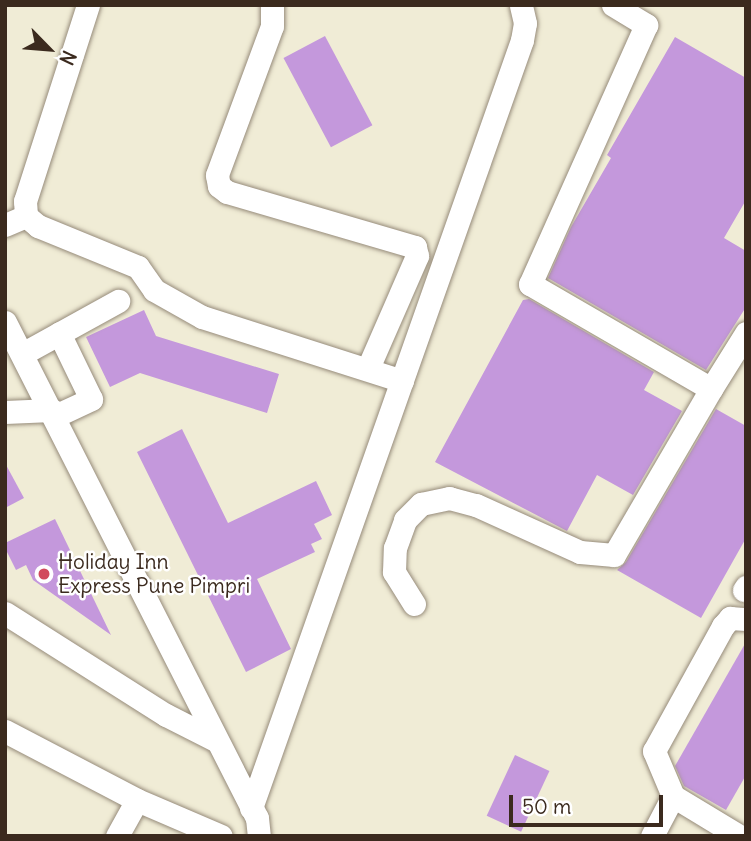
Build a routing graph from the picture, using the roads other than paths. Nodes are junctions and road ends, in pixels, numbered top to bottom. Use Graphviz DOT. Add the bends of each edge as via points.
graph roads {
  1 [pos="88,5"];
  2 [pos="272,5"];
  3 [pos="521,5"];
  4 [pos="613,5"];
  5 [pos="16,220"];
  6 [pos="118,301"];
  7 [pos="5,321"];
  8 [pos="59,333"];
  9 [pos="746,333"];
  10 [pos="22,354"];
  11 [pos="368,368"];
  12 [pos="402,381"];
  13 [pos="711,389"];
  14 [pos="5,412"];
  15 [pos="53,414"];
  16 [pos="414,604"];
  17 [pos="5,612"];
  18 [pos="746,619"];
  19 [pos="5,731"];
  20 [pos="217,741"];
  21 [pos="673,796"];
  22 [pos="137,800"];
  23 [pos="251,808"];
  24 [pos="117,836"];
  25 [pos="221,836"];
  26 [pos="259,836"];
  27 [pos="652,836"];
  28 [pos="739,836"];
  1 -- 5 [label="street"];
  2 -- 11 [label="street" via="272,26 217,175 219,186 415,247 417,256"];
  3 -- 12 [label="street" via="522,40"];
  4 -- 13 [label="street" via="646,25 530,284"];
  5 -- 11 [label="street" via="138,267 154,290 202,317"];
  6 -- 8 [label="street"];
  7 -- 10 [label="street"];
  8 -- 10 [label="street"];
  8 -- 15 [label="street" via="91,399"];
  9 -- 13 [label="street"];
  10 -- 15 [label="street"];
  11 -- 12 [label="street"];
  12 -- 23 [label="street"];
  13 -- 16 [label="street" via="614,555 580,552 467,502 449,498 421,503 405,520 394,572"];
  14 -- 15 [label="street"];
  15 -- 20 [label="street"];
  17 -- 20 [label="street" via="166,715"];
  18 -- 21 [label="street" via="730,618 723,626 654,751"];
  19 -- 22 [label="street"];
  20 -- 23 [label="street"];
  21 -- 27 [label="street"];
  21 -- 28 [label="street"];
  22 -- 24 [label="street"];
  22 -- 25 [label="street"];
  23 -- 26 [label="street"];
}
